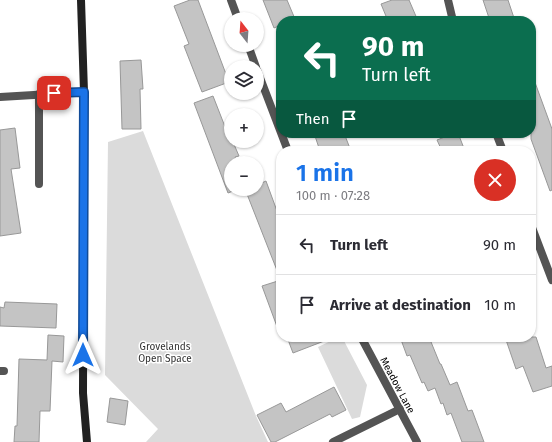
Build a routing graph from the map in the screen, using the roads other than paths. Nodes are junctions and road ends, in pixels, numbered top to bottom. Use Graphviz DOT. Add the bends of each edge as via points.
graph roads {
  1 [pos="81,0"];
  2 [pos="231,0"];
  3 [pos="448,0"];
  4 [pos="235,12"];
  5 [pos="452,16"];
  6 [pos="264,88"];
  7 [pos="84,92"];
  8 [pos="39,94"];
  9 [pos="0,97"];
  10 [pos="276,120"];
  11 [pos="39,184"];
  12 [pos="536,238"];
  13 [pos="552,280"];
  14 [pos="364,342"];
  15 [pos="400,409"];
  16 [pos="88,442"];
  17 [pos="333,442"];
  18 [pos="417,442"];
  1 -- 7 [label="main road"];
  2 -- 4 [label="street"];
  3 -- 5 [label="street"];
  6 -- 10 [label="street"];
  7 -- 8 [label="street"];
  7 -- 16 [label="main road" via="83,393"];
  8 -- 9 [label="street"];
  8 -- 11 [label="street"];
  12 -- 13 [label="street"];
  14 -- 15 [label="street, Meadow Lane"];
  15 -- 17 [label="street"];
  15 -- 18 [label="street, Meadow Lane"];
}
